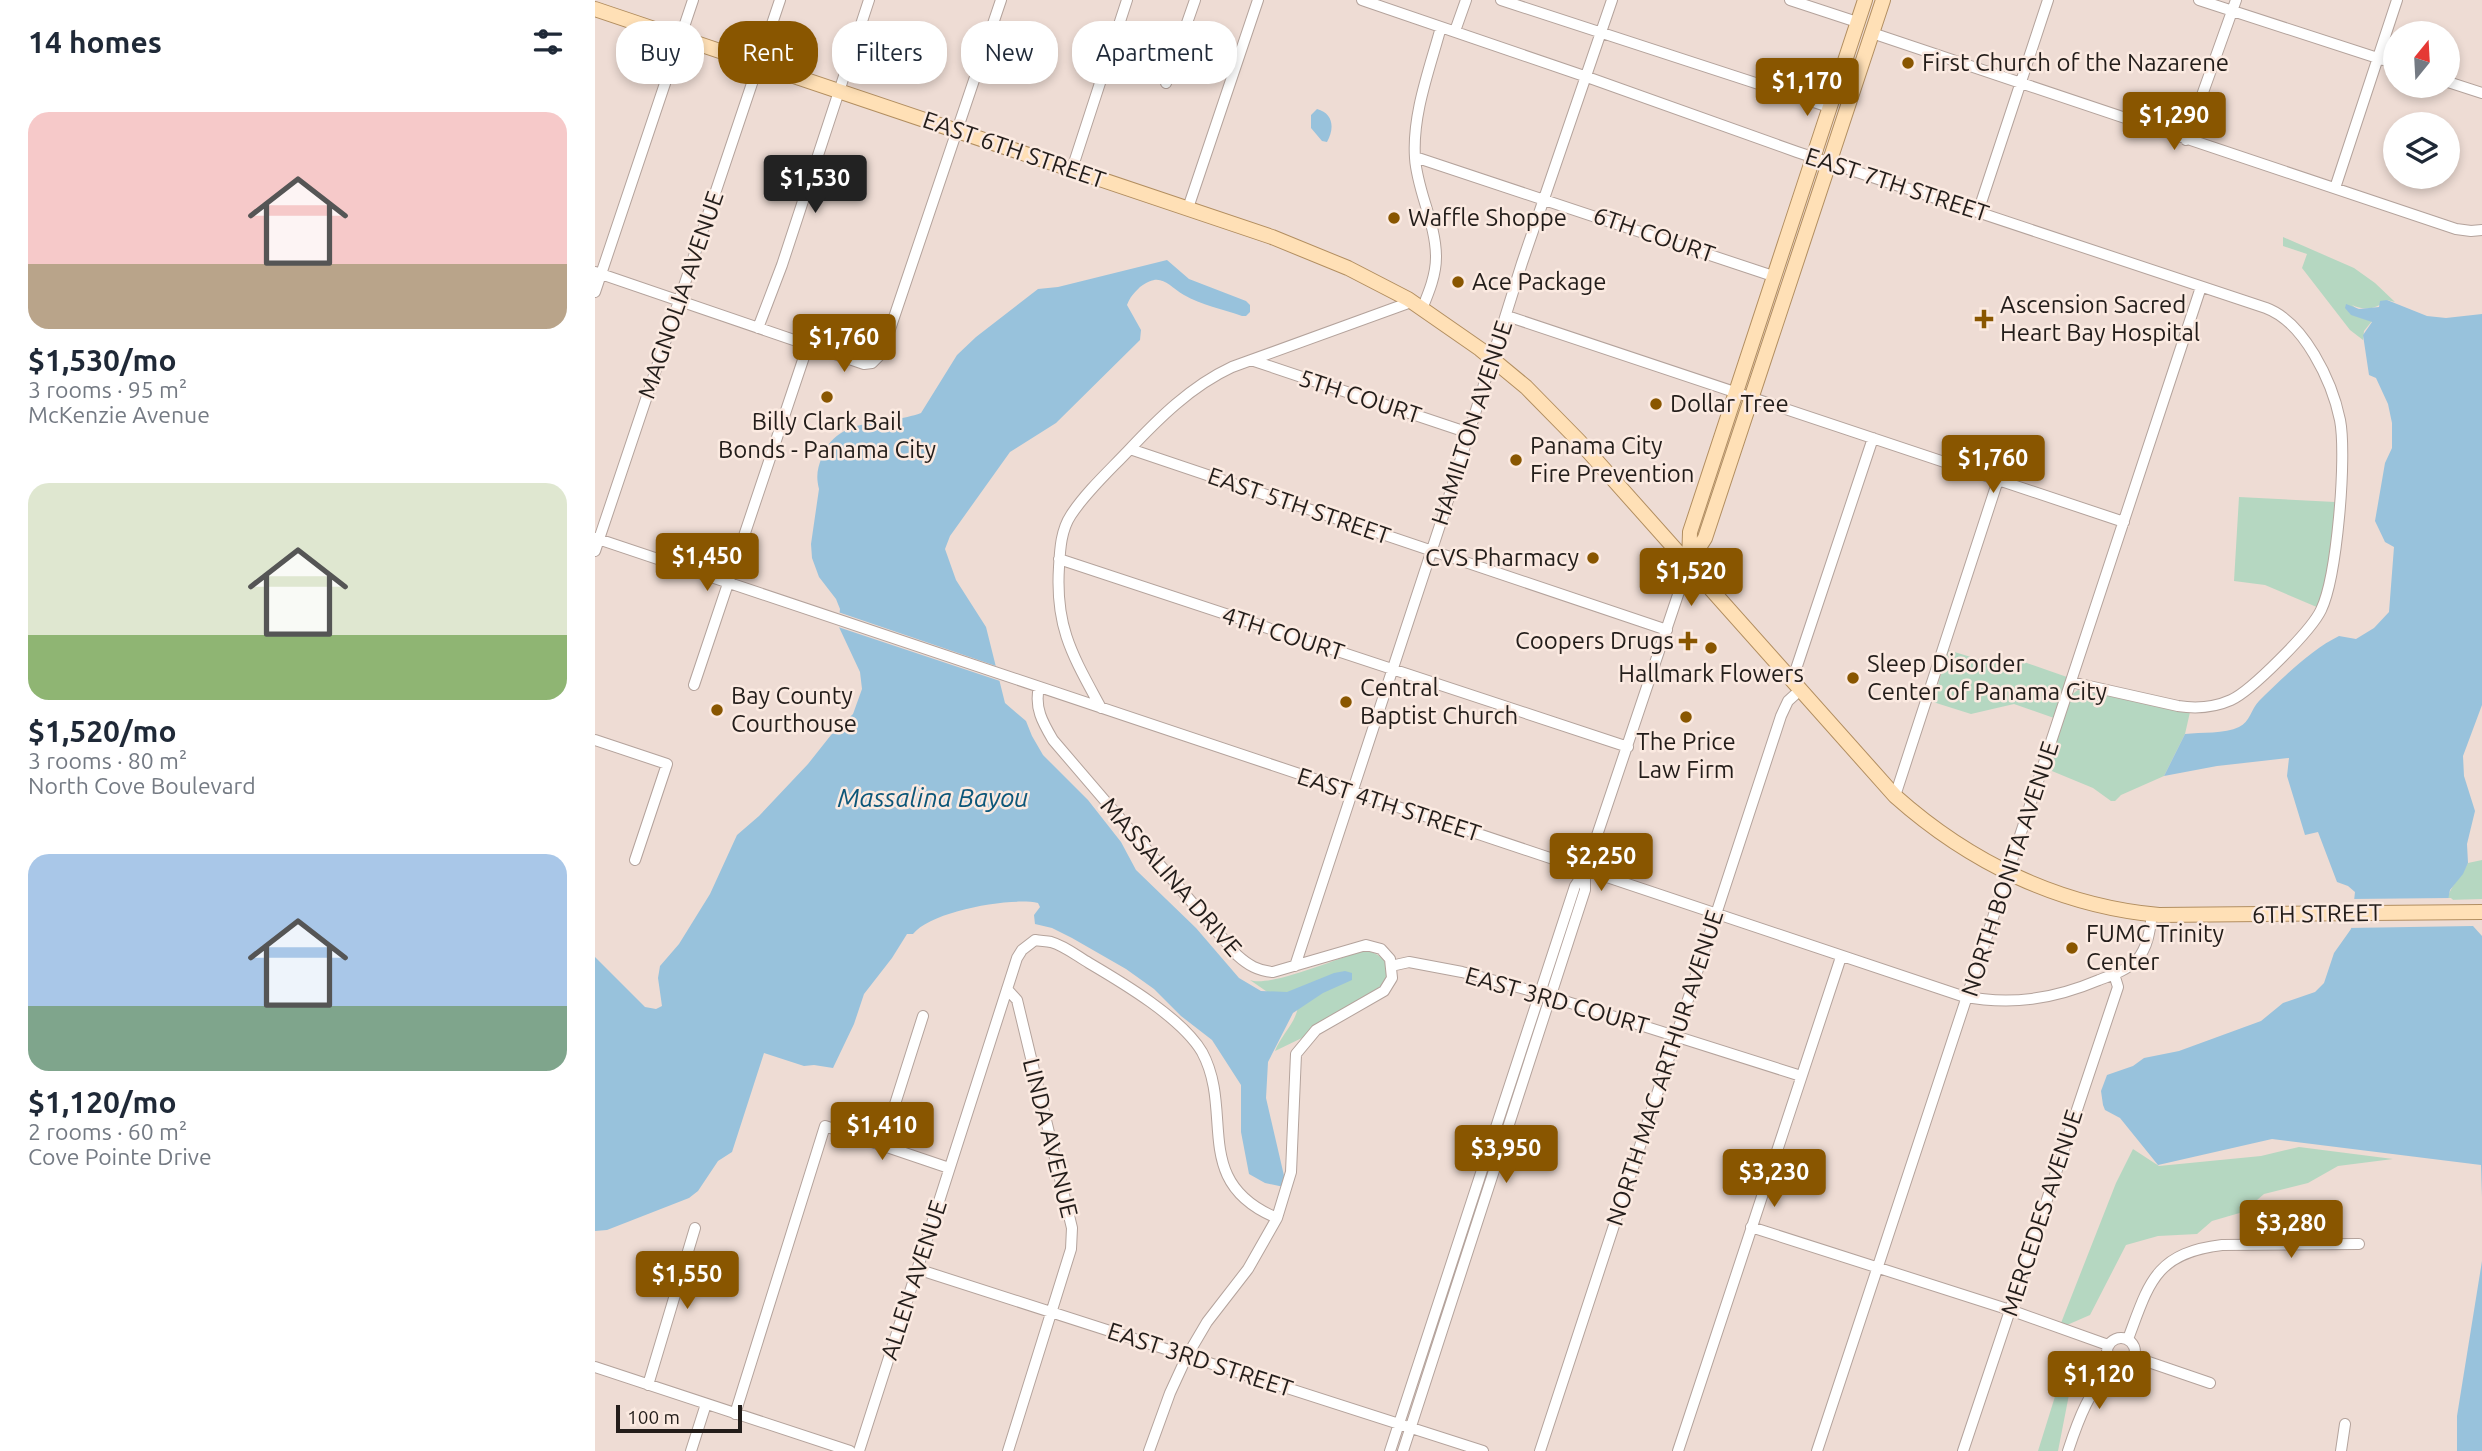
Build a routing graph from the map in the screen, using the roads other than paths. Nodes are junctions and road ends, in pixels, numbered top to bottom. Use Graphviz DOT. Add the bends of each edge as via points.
graph roads {
  1 [pos="693,0"];
  2 [pos="780,0"];
  3 [pos="869,0"];
  4 [pos="1001,0"];
  5 [pos="1127,0"];
  6 [pos="1195,0"];
  7 [pos="1258,0"];
  8 [pos="1362,0"];
  9 [pos="1466,0"];
  10 [pos="1501,0"];
  11 [pos="1612,0"];
  12 [pos="1790,0"];
  13 [pos="1865,0"];
  14 [pos="1883,0"];
  15 [pos="2048,0"];
  16 [pos="2200,0"];
  17 [pos="2396,0"];
  18 [pos="2234,5"];
  19 [pos="597,9"];
  20 [pos="632,21"];
  21 [pos="686,21"];
  22 [pos="773,21"];
  23 [pos="1188,21"];
  24 [pos="1857,22"];
  25 [pos="1441,27"];
  26 [pos="1455,31"];
  27 [pos="1602,32"];
  28 [pos="1872,33"];
  29 [pos="2377,58"];
  30 [pos="2383,60"];
  31 [pos="1587,77"];
  32 [pos="1856,80"];
  33 [pos="665,84"];
  34 [pos="752,84"];
  35 [pos="818,84"];
  36 [pos="2021,84"];
  37 [pos="2461,86"];
  38 [pos="839,91"];
  39 [pos="2482,93"];
  40 [pos="1829,107"];
  41 [pos="957,131"];
  42 [pos="2186,139"];
  43 [pos="1415,157"];
  44 [pos="1812,157"];
  45 [pos="1829,163"];
  46 [pos="1072,169"];
  47 [pos="2335,188"];
  48 [pos="1545,199"];
  49 [pos="1188,208"];
  50 [pos="1978,212"];
  51 [pos="2482,230"];
  52 [pos="598,273"];
  53 [pos="1773,276"];
  54 [pos="2201,286"];
  55 [pos="595,292"];
  56 [pos="679,301"];
  57 [pos="1417,305"];
  58 [pos="1507,316"];
  59 [pos="758,328"];
  60 [pos="808,345"];
  61 [pos="1493,359"];
  62 [pos="1251,360"];
  63 [pos="1735,392"];
  64 [pos="1751,397"];
  65 [pos="1469,433"];
  66 [pos="1873,438"];
  67 [pos="1130,449"];
  68 [pos="1998,480"];
  69 [pos="2124,522"];
  70 [pos="597,538"];
  71 [pos="595,551"];
  72 [pos="1431,551"];
  73 [pos="1059,559"];
  74 [pos="1688,565"];
  75 [pos="729,583"];
  76 [pos="1667,630"];
  77 [pos="1391,670"];
  78 [pos="1787,677"];
  79 [pos="2071,682"];
  80 [pos="694,685"];
  81 [pos="1039,687"];
  82 [pos="1799,691"];
  83 [pos="1101,708"];
  84 [pos="595,740"];
  85 [pos="1627,747"];
  86 [pos="1351,792"];
  87 [pos="1895,796"];
  88 [pos="635,860"];
  89 [pos="1585,871"];
  90 [pos="2008,873"];
  91 [pos="2482,912"];
  92 [pos="1716,914"];
  93 [pos="2152,914"];
  94 [pos="1841,957"];
  95 [pos="1295,966"];
  96 [pos="1391,966"];
  97 [pos="2114,974"];
  98 [pos="1007,989"];
  99 [pos="1546,995"];
  100 [pos="1967,997"];
  101 [pos="923,1016"];
  102 [pos="1675,1037"];
  103 [pos="1801,1076"];
  104 [pos="882,1145"];
  105 [pos="949,1168"];
  106 [pos="1277,1218"];
  107 [pos="1751,1227"];
  108 [pos="695,1228"];
  109 [pos="2360,1244"];
  110 [pos="1877,1267"];
  111 [pos="917,1269"];
  112 [pos="2010,1310"];
  113 [pos="1051,1313"];
  114 [pos="2128,1339"];
  115 [pos="2108,1345"];
  116 [pos="1187,1356"];
  117 [pos="2134,1357"];
  118 [pos="2112,1363"];
  119 [pos="595,1367"];
  120 [pos="2210,1383"];
  121 [pos="648,1385"];
  122 [pos="706,1404"];
  123 [pos="735,1413"];
  124 [pos="2345,1424"];
  125 [pos="1405,1426"];
  126 [pos="691,1451"];
  127 [pos="849,1451"];
  128 [pos="859,1451"];
  129 [pos="1008,1451"];
  130 [pos="1149,1451"];
  131 [pos="1390,1451"];
  132 [pos="1403,1451"];
  133 [pos="1483,1451"];
  134 [pos="1540,1451"];
  135 [pos="1678,1451"];
  136 [pos="1817,1451"];
  137 [pos="1963,1451"];
  138 [pos="2068,1451"];
  139 [pos="2341,1451"];
  1 -- 21 [label="street"];
  2 -- 22 [label="street, MAGNOLIA AVENUE"];
  3 -- 38 [label="street"];
  4 -- 41 [label="street"];
  5 -- 46 [label="street"];
  6 -- 23 [label="street"];
  7 -- 49 [label="street"];
  8 -- 25 [label="street, EAST 7TH STREET"];
  9 -- 26 [label="street"];
  10 -- 27 [label="street"];
  11 -- 27 [label="street, HAMILTON AVENUE"];
  12 -- 24 [label="street"];
  13 -- 24 [label="main road"];
  14 -- 28 [label="main road"];
  15 -- 36 [label="street"];
  16 -- 18 [label="street"];
  17 -- 29 [label="street"];
  18 -- 29 [label="street"];
  18 -- 42 [label="street"];
  19 -- 20 [label="main road, EAST 6TH STREET"];
  24 -- 32 [label="main road" via="1861,31"];
  24 -- 40 [label="main road"];
  25 -- 26 [label="street, EAST 7TH STREET"];
  25 -- 43 [label="street" via="1420,102"];
  26 -- 31 [label="street, EAST 7TH STREET"];
  27 -- 31 [label="street, HAMILTON AVENUE"];
  27 -- 40 [label="street"];
  28 -- 32 [label="main road"];
  28 -- 36 [label="street"];
  29 -- 30 [label="street"];
  29 -- 47 [label="street"];
  31 -- 44 [label="street, EAST 7TH STREET"];
  31 -- 48 [label="street, HAMILTON AVENUE"];
  32 -- 45 [label="main road"];
  33 -- 52 [label="street"];
  34 -- 56 [label="street, MAGNOLIA AVENUE"];
  35 -- 38 [label="main road, EAST 6TH STREET"];
  36 -- 42 [label="street"];
  36 -- 50 [label="street"];
  37 -- 39 [label="street"];
  38 -- 41 [label="main road, EAST 6TH STREET"];
  38 -- 59 [label="street"];
  40 -- 44 [label="main road"];
  41 -- 46 [label="main road, EAST 6TH STREET"];
  41 -- 60 [label="street" via="882,353 864,364"];
  42 -- 47 [label="street"];
  43 -- 48 [label="street, 6TH COURT"];
  43 -- 57 [label="street" via="1436,254 1433,278"];
  44 -- 45 [label="street, EAST 7TH STREET"];
  44 -- 53 [label="main road"];
  45 -- 50 [label="street, EAST 7TH STREET"];
  45 -- 64 [label="main road"];
  46 -- 49 [label="main road, EAST 6TH STREET"];
  47 -- 51 [label="street" via="2456,229"];
  48 -- 53 [label="street, 6TH COURT"];
  48 -- 58 [label="street, HAMILTON AVENUE"];
  49 -- 57 [label="main road, EAST 6TH STREET" via="1327,258"];
  50 -- 54 [label="street, EAST 7TH STREET"];
  52 -- 55 [label="street"];
  52 -- 56 [label="street"];
  53 -- 63 [label="main road"];
  54 -- 69 [label="street, NORTH BONITA AVENUE"];
  54 -- 79 [label="street, EAST 7TH STREET" via="2275,311 2294,325 2330,389 2340,421 2341,471 2328,589 2310,627 2247,689 2220,704 2186,708"];
  56 -- 59 [label="street"];
  56 -- 70 [label="street, MAGNOLIA AVENUE"];
  57 -- 61 [label="main road, EAST 6TH STREET"];
  57 -- 62 [label="street"];
  58 -- 61 [label="street, HAMILTON AVENUE"];
  58 -- 63 [label="street"];
  59 -- 60 [label="street"];
  60 -- 75 [label="street"];
  61 -- 65 [label="street, HAMILTON AVENUE"];
  61 -- 74 [label="main road, EAST 6TH STREET" via="1564,424"];
  62 -- 65 [label="street, 5TH COURT"];
  62 -- 67 [label="street" via="1188,394"];
  63 -- 64 [label="street"];
  63 -- 74 [label="main road" via="1690,532"];
  64 -- 66 [label="street"];
  64 -- 74 [label="main road" via="1705,538"];
  65 -- 72 [label="street, HAMILTON AVENUE"];
  66 -- 68 [label="street"];
  66 -- 78 [label="street" via="1796,669"];
  67 -- 72 [label="street, EAST 5TH STREET"];
  67 -- 73 [label="street" via="1070,516"];
  68 -- 69 [label="street"];
  68 -- 87 [label="street"];
  69 -- 79 [label="street, NORTH BONITA AVENUE"];
  70 -- 71 [label="street, MAGNOLIA AVENUE"];
  70 -- 75 [label="street, EAST 4TH STREET"];
  72 -- 76 [label="street, EAST 5TH STREET"];
  72 -- 77 [label="street, HAMILTON AVENUE"];
  73 -- 77 [label="street, 4TH COURT"];
  73 -- 83 [label="street" via="1064,633"];
  74 -- 76 [label="street"];
  74 -- 78 [label="main road, EAST 6TH STREET"];
  75 -- 80 [label="street"];
  75 -- 81 [label="street, EAST 4TH STREET"];
  76 -- 85 [label="street"];
  77 -- 85 [label="street, 4TH COURT"];
  77 -- 86 [label="street, HAMILTON AVENUE"];
  78 -- 82 [label="main road, 6TH STREET"];
  79 -- 90 [label="street, NORTH BONITA AVENUE"];
  81 -- 83 [label="street, EAST 4TH STREET"];
  81 -- 95 [label="street, MASSALINA DRIVE" via="1039,713 1053,740 1237,955 1261,971"];
  82 -- 87 [label="main road, 6TH STREET"];
  82 -- 92 [label="street, NORTH MAC ARTHUR AVENUE" via="1781,716"];
  83 -- 86 [label="street, EAST 4TH STREET"];
  84 -- 88 [label="street" via="667,764"];
  85 -- 89 [label="street"];
  86 -- 89 [label="street, EAST 4TH STREET"];
  86 -- 95 [label="street, HAMILTON AVENUE"];
  87 -- 90 [label="main road, 6TH STREET" via="1949,840"];
  89 -- 92 [label="street, EAST 4TH STREET"];
  89 -- 99 [label="street" via="1575,887"];
  90 -- 93 [label="main road, 6TH STREET" via="2078,900"];
  90 -- 100 [label="street, NORTH BONITA AVENUE"];
  91 -- 93 [label="main road, 6TH STREET"];
  92 -- 94 [label="street, EAST 4TH STREET"];
  92 -- 102 [label="street, NORTH MAC ARTHUR AVENUE"];
  93 -- 97 [label="street, EAST 4TH STREET" via="2142,953"];
  94 -- 100 [label="street, EAST 4TH STREET"];
  94 -- 103 [label="street"];
  95 -- 96 [label="street, MASSALINA DRIVE" via="1366,945 1381,949"];
  96 -- 99 [label="street, EAST 3RD COURT" via="1409,962"];
  96 -- 106 [label="street" via="1392,978 1384,991 1317,1030 1296,1054 1291,1172"];
  97 -- 100 [label="street, EAST 4TH STREET" via="2037,999 2004,1002"];
  97 -- 112 [label="street, MERCEDES AVENUE" via="2118,988"];
  98 -- 105 [label="street, ALLEN AVENUE"];
  98 -- 106 [label="street" via="1022,950 1035,940 1064,948 1163,1011 1202,1052 1215,1099 1218,1146 1232,1183 1249,1202"];
  98 -- 113 [label="street, LINDA AVENUE" via="1017,1000 1072,1228 1071,1249"];
  99 -- 102 [label="street, EAST 3RD COURT"];
  99 -- 125 [label="street"];
  100 -- 110 [label="street, NORTH BONITA AVENUE"];
  101 -- 104 [label="street"];
  102 -- 103 [label="street, EAST 3RD COURT"];
  102 -- 134 [label="street, NORTH MAC ARTHUR AVENUE"];
  103 -- 107 [label="street"];
  104 -- 105 [label="street"];
  104 -- 123 [label="street" via="825,1126"];
  105 -- 111 [label="street, ALLEN AVENUE"];
  106 -- 116 [label="street" via="1248,1269"];
  107 -- 110 [label="street"];
  107 -- 135 [label="street"];
  108 -- 121 [label="street"];
  109 -- 114 [label="street" via="2221,1245 2176,1257 2148,1287"];
  110 -- 112 [label="street"];
  110 -- 136 [label="street, NORTH BONITA AVENUE"];
  111 -- 113 [label="street, EAST 3RD STREET"];
  111 -- 128 [label="street, ALLEN AVENUE"];
  112 -- 115 [label="street"];
  112 -- 137 [label="street, MERCEDES AVENUE"];
  113 -- 116 [label="street, EAST 3RD STREET"];
  113 -- 129 [label="street, LINDA AVENUE"];
  114 -- 115 [label="street" via="2117,1338"];
  114 -- 117 [label="street" via="2135,1348"];
  115 -- 118 [label="street" via="2106,1353"];
  116 -- 125 [label="street, EAST 3RD STREET"];
  116 -- 130 [label="street"];
  117 -- 118 [label="street" via="2124,1366"];
  117 -- 120 [label="street"];
  118 -- 138 [label="street" via="2080,1413"];
  119 -- 121 [label="street"];
  121 -- 122 [label="street"];
  122 -- 123 [label="street"];
  122 -- 126 [label="street"];
  123 -- 127 [label="street"];
  124 -- 139 [label="street"];
  125 -- 131 [label="street"];
  125 -- 132 [label="street"];
  125 -- 133 [label="street, EAST 3RD STREET"];
}
